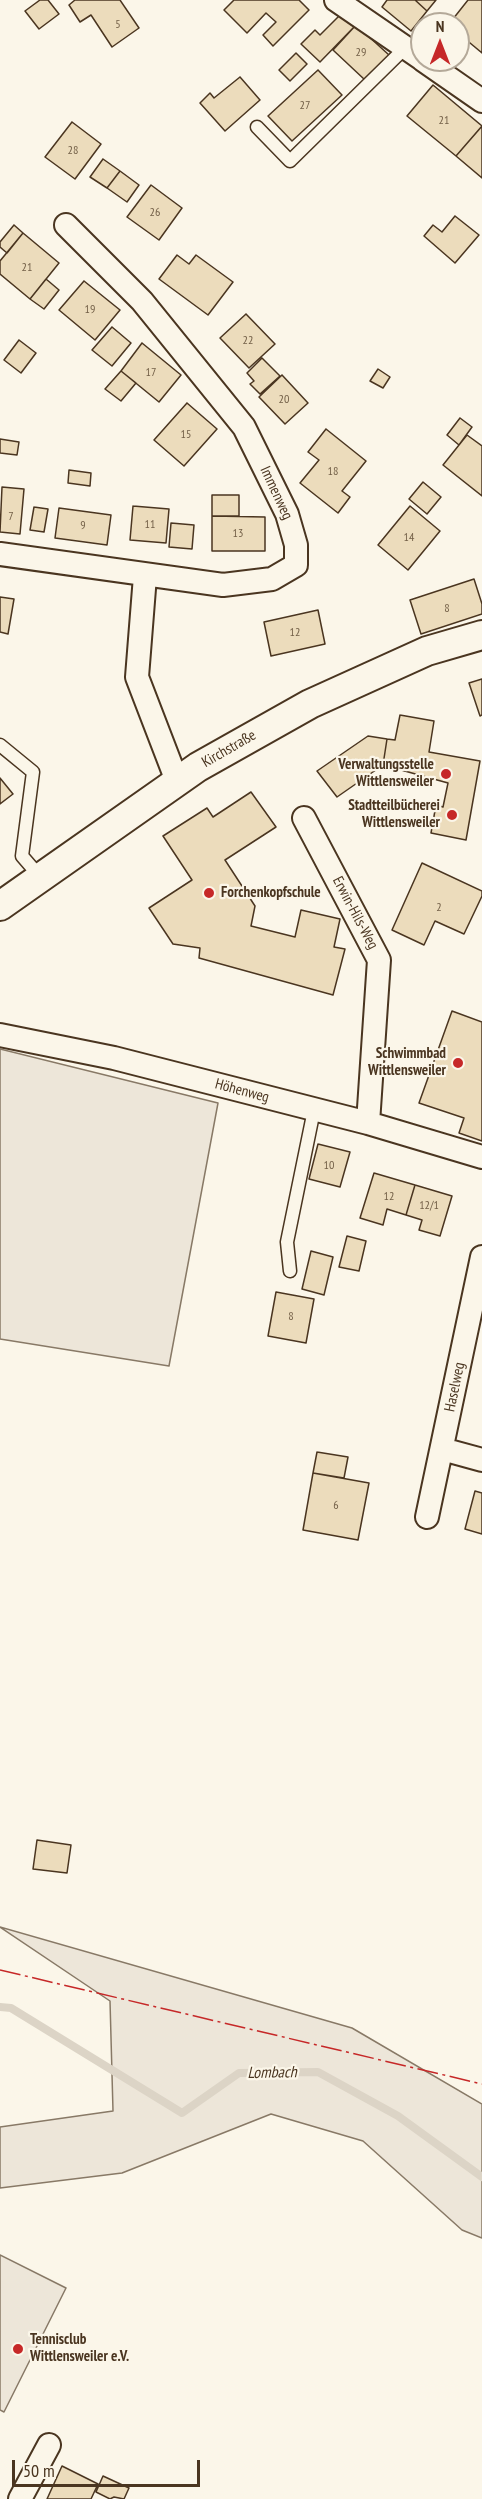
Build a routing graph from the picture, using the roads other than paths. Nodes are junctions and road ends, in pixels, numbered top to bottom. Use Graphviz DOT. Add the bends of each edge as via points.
graph roads {
  1 [pos="336,0"];
  2 [pos="410,51"];
  3 [pos="410,62"];
  4 [pos="440,72"];
  5 [pos="482,101"];
  6 [pos="257,127"];
  7 [pos="66,225"];
  8 [pos="0,554"];
  9 [pos="145,576"];
  10 [pos="482,635"];
  11 [pos="0,745"];
  12 [pos="177,781"];
  13 [pos="304,818"];
  14 [pos="41,878"];
  15 [pos="0,906"];
  16 [pos="0,1035"];
  17 [pos="314,1110"];
  18 [pos="368,1123"];
  19 [pos="482,1157"];
  20 [pos="482,1257"];
  21 [pos="290,1271"];
  22 [pos="442,1449"];
  23 [pos="482,1460"];
  24 [pos="427,1517"];
  25 [pos="49,2445"];
  26 [pos="20,2499"];
  1 -- 2 [label="street"];
  3 -- 6 [label="lane" via="290,161"];
  4 -- 5 [label="street"];
  7 -- 9 [label="street, Immenweg" via="142,301 244,427 287,513 296,545 296,565 272,579 223,585"];
  8 -- 9 [label="street, Immenweg"];
  9 -- 12 [label="street" via="137,677"];
  10 -- 12 [label="street, Kirchstraße" via="427,651 310,704"];
  11 -- 14 [label="lane" via="33,772 22,856"];
  12 -- 14 [label="street, Kirchstraße"];
  13 -- 18 [label="street, Erwin-Hils-Weg" via="379,960"];
  14 -- 15 [label="street, Kirchstraße"];
  16 -- 17 [label="street, Höhenweg" via="114,1058"];
  17 -- 18 [label="street, Höhenweg"];
  17 -- 21 [label="lane" via="287,1242"];
  18 -- 19 [label="street, Höhenweg"];
  20 -- 22 [label="street, Haselweg"];
  22 -- 23 [label="street"];
  22 -- 24 [label="street, Haselweg"];
  25 -- 26 [label="street"];
}
